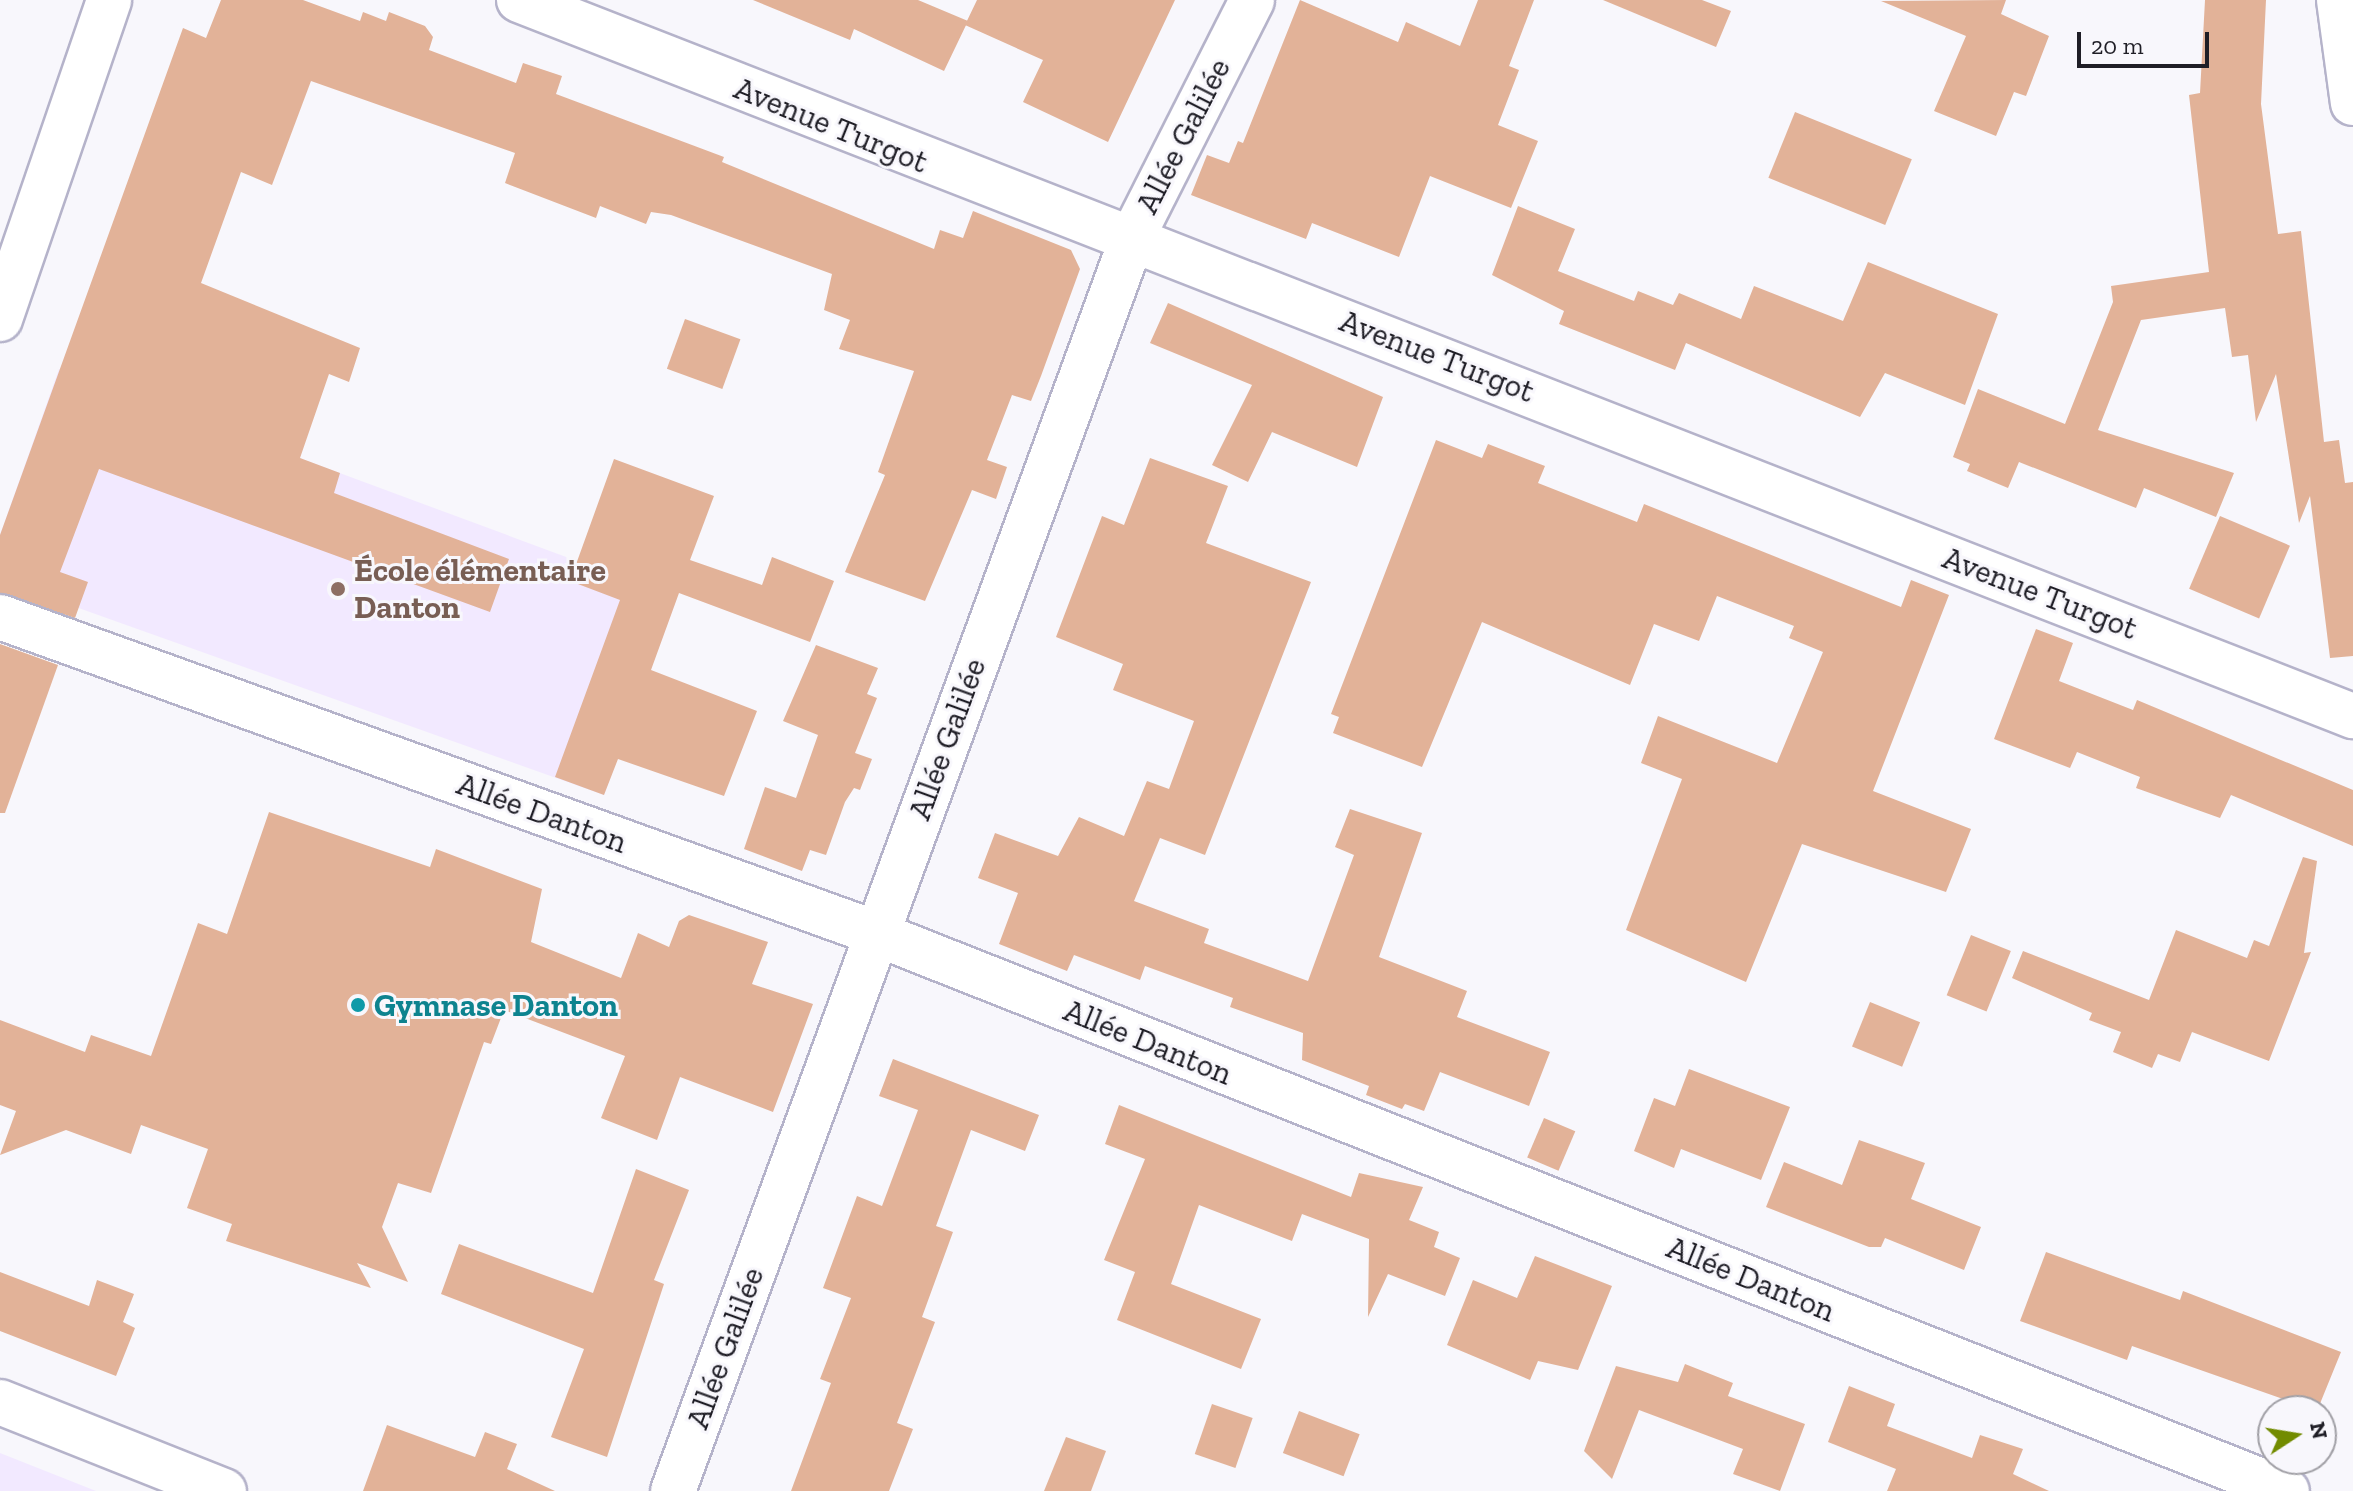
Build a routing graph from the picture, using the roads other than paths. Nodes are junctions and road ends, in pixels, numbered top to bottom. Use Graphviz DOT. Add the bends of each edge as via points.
graph roads {
  1 [pos="109,0"];
  2 [pos="519,0"];
  3 [pos="1252,0"];
  4 [pos="2339,0"];
  5 [pos="2353,103"];
  6 [pos="1133,236"];
  7 [pos="0,319"];
  8 [pos="0,617"];
  9 [pos="2353,716"];
  10 [pos="875,933"];
  11 [pos="0,1402"];
  12 [pos="224,1491"];
  13 [pos="673,1491"];
  14 [pos="2287,1491"];
  1 -- 7 [label="street"];
  2 -- 6 [label="street, Avenue Turgot" via="985,186"];
  3 -- 6 [label="street, Allée Galilée"];
  4 -- 5 [label="street"];
  6 -- 9 [label="street, Avenue Turgot"];
  6 -- 10 [label="street, Allée Galilée"];
  8 -- 10 [label="street, Allée Danton"];
  10 -- 13 [label="street, Allée Galilée"];
  10 -- 14 [label="street, Allée Danton"];
  11 -- 12 [label="street"];
}
